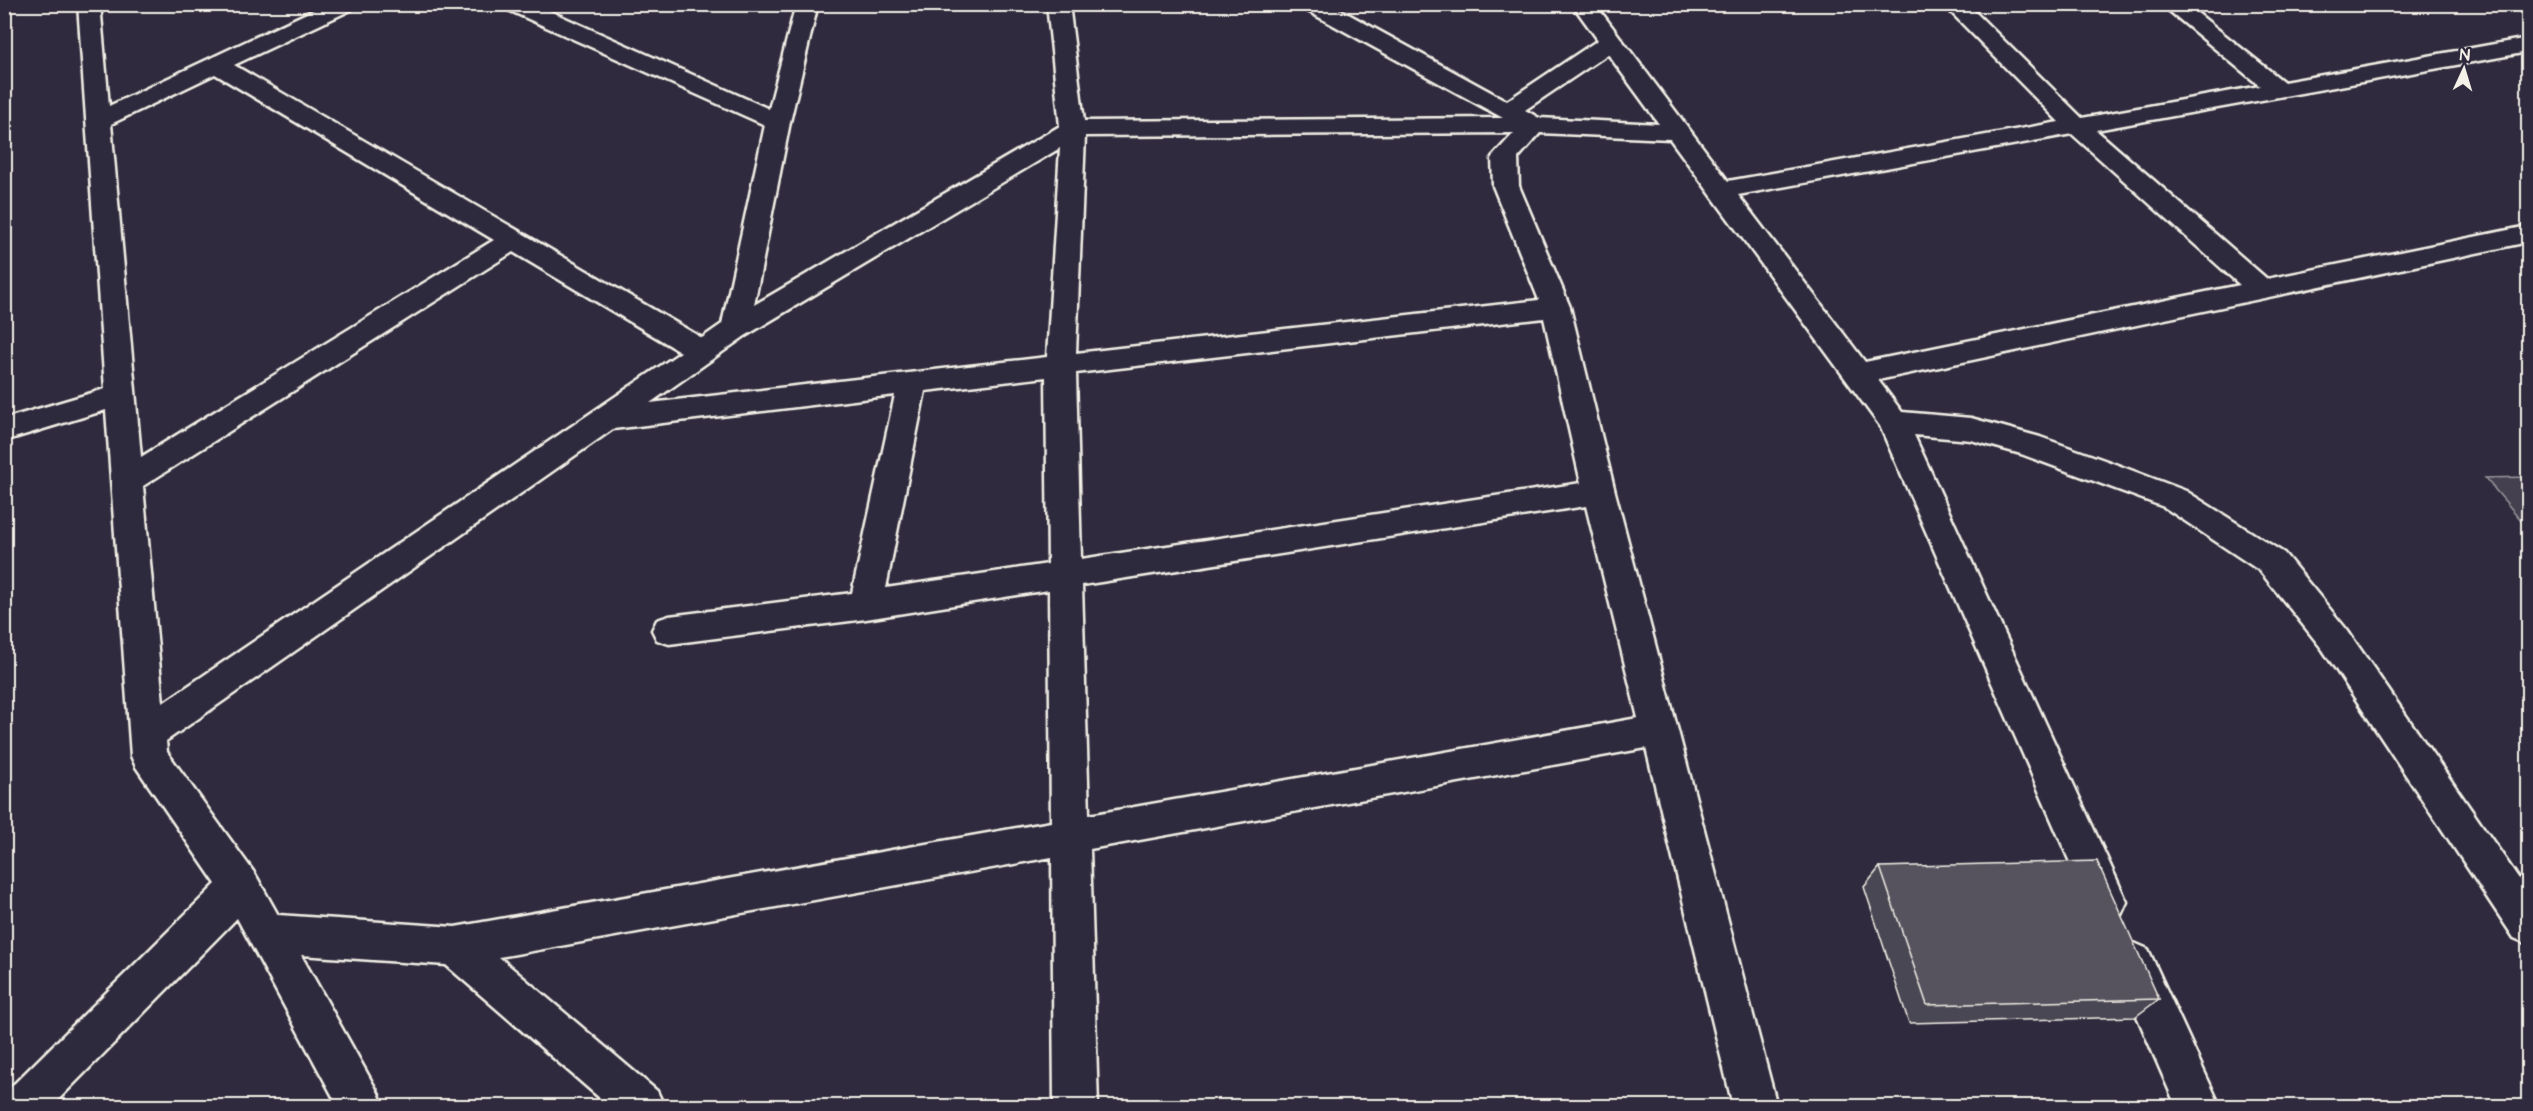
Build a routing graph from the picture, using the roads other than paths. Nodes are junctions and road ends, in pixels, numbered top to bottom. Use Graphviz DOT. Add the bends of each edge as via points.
graph roads {
  1 [pos="89,4"];
  2 [pos="345,4"];
  3 [pos="514,4"];
  4 [pos="807,4"];
  5 [pos="1058,4"];
  6 [pos="1312,4"];
  7 [pos="1583,4"];
  8 [pos="2172,4"];
  9 [pos="1959,5"];
  10 [pos="1611,41"];
  11 [pos="2529,45"];
  12 [pos="216,65"];
  13 [pos="2280,90"];
  14 [pos="1521,118"];
  15 [pos="99,120"];
  16 [pos="778,122"];
  17 [pos="2077,126"];
  18 [pos="1073,129"];
  19 [pos="1678,132"];
  20 [pos="1721,190"];
  21 [pos="2529,234"];
  22 [pos="513,240"];
  23 [pos="2262,290"];
  24 [pos="1556,307"];
  25 [pos="735,329"];
  26 [pos="702,351"];
  27 [pos="1061,365"];
  28 [pos="1858,374"];
  29 [pos="912,383"];
  30 [pos="120,395"];
  31 [pos="605,419"];
  32 [pos="1893,422"];
  33 [pos="4,430"];
  34 [pos="127,481"];
  35 [pos="1599,492"];
  36 [pos="1065,573"];
  37 [pos="866,605"];
  38 [pos="669,630"];
  39 [pos="1659,730"];
  40 [pos="147,734"];
  41 [pos="1071,836"];
  42 [pos="241,887"];
  43 [pos="2529,925"];
  44 [pos="266,933"];
  45 [pos="455,946"];
  46 [pos="22,1107"];
  47 [pos="363,1107"];
  48 [pos="642,1107"];
  49 [pos="1076,1107"];
  50 [pos="1755,1107"];
  51 [pos="2198,1107"];
  1 -- 15 [label="street"];
  2 -- 12 [label="street"];
  3 -- 16 [label="street"];
  4 -- 16 [label="street"];
  5 -- 18 [label="street"];
  6 -- 14 [label="street"];
  7 -- 10 [label="street"];
  8 -- 13 [label="street"];
  9 -- 17 [label="street"];
  10 -- 14 [label="street"];
  10 -- 19 [label="street"];
  11 -- 13 [label="street"];
  12 -- 15 [label="street"];
  12 -- 22 [label="street"];
  13 -- 17 [label="street"];
  14 -- 18 [label="street"];
  14 -- 19 [label="street"];
  14 -- 24 [label="street" via="1505,157 1506,186"];
  15 -- 30 [label="street"];
  16 -- 25 [label="street"];
  17 -- 20 [label="street"];
  17 -- 23 [label="street"];
  18 -- 25 [label="street"];
  18 -- 27 [label="street"];
  19 -- 20 [label="street"];
  20 -- 28 [label="street"];
  21 -- 23 [label="street"];
  22 -- 26 [label="street"];
  22 -- 34 [label="street"];
  23 -- 28 [label="street"];
  24 -- 27 [label="street"];
  24 -- 35 [label="street"];
  25 -- 26 [label="street"];
  26 -- 31 [label="street"];
  27 -- 29 [label="street"];
  27 -- 36 [label="street"];
  28 -- 32 [label="street"];
  29 -- 31 [label="street"];
  29 -- 37 [label="street"];
  30 -- 33 [label="street"];
  30 -- 34 [label="street"];
  31 -- 40 [label="street"];
  32 -- 43 [label="street" via="1971,429 2096,469 2175,499 2272,562 2335,640"];
  32 -- 51 [label="street"];
  34 -- 40 [label="street"];
  35 -- 36 [label="street"];
  35 -- 39 [label="street"];
  36 -- 37 [label="street"];
  36 -- 41 [label="street"];
  37 -- 38 [label="street"];
  39 -- 41 [label="street"];
  39 -- 50 [label="street"];
  40 -- 42 [label="street" via="149,756"];
  41 -- 45 [label="street"];
  41 -- 49 [label="street"];
  42 -- 44 [label="street"];
  42 -- 46 [label="street"];
  44 -- 45 [label="street"];
  44 -- 47 [label="street"];
  45 -- 48 [label="street"];
}
